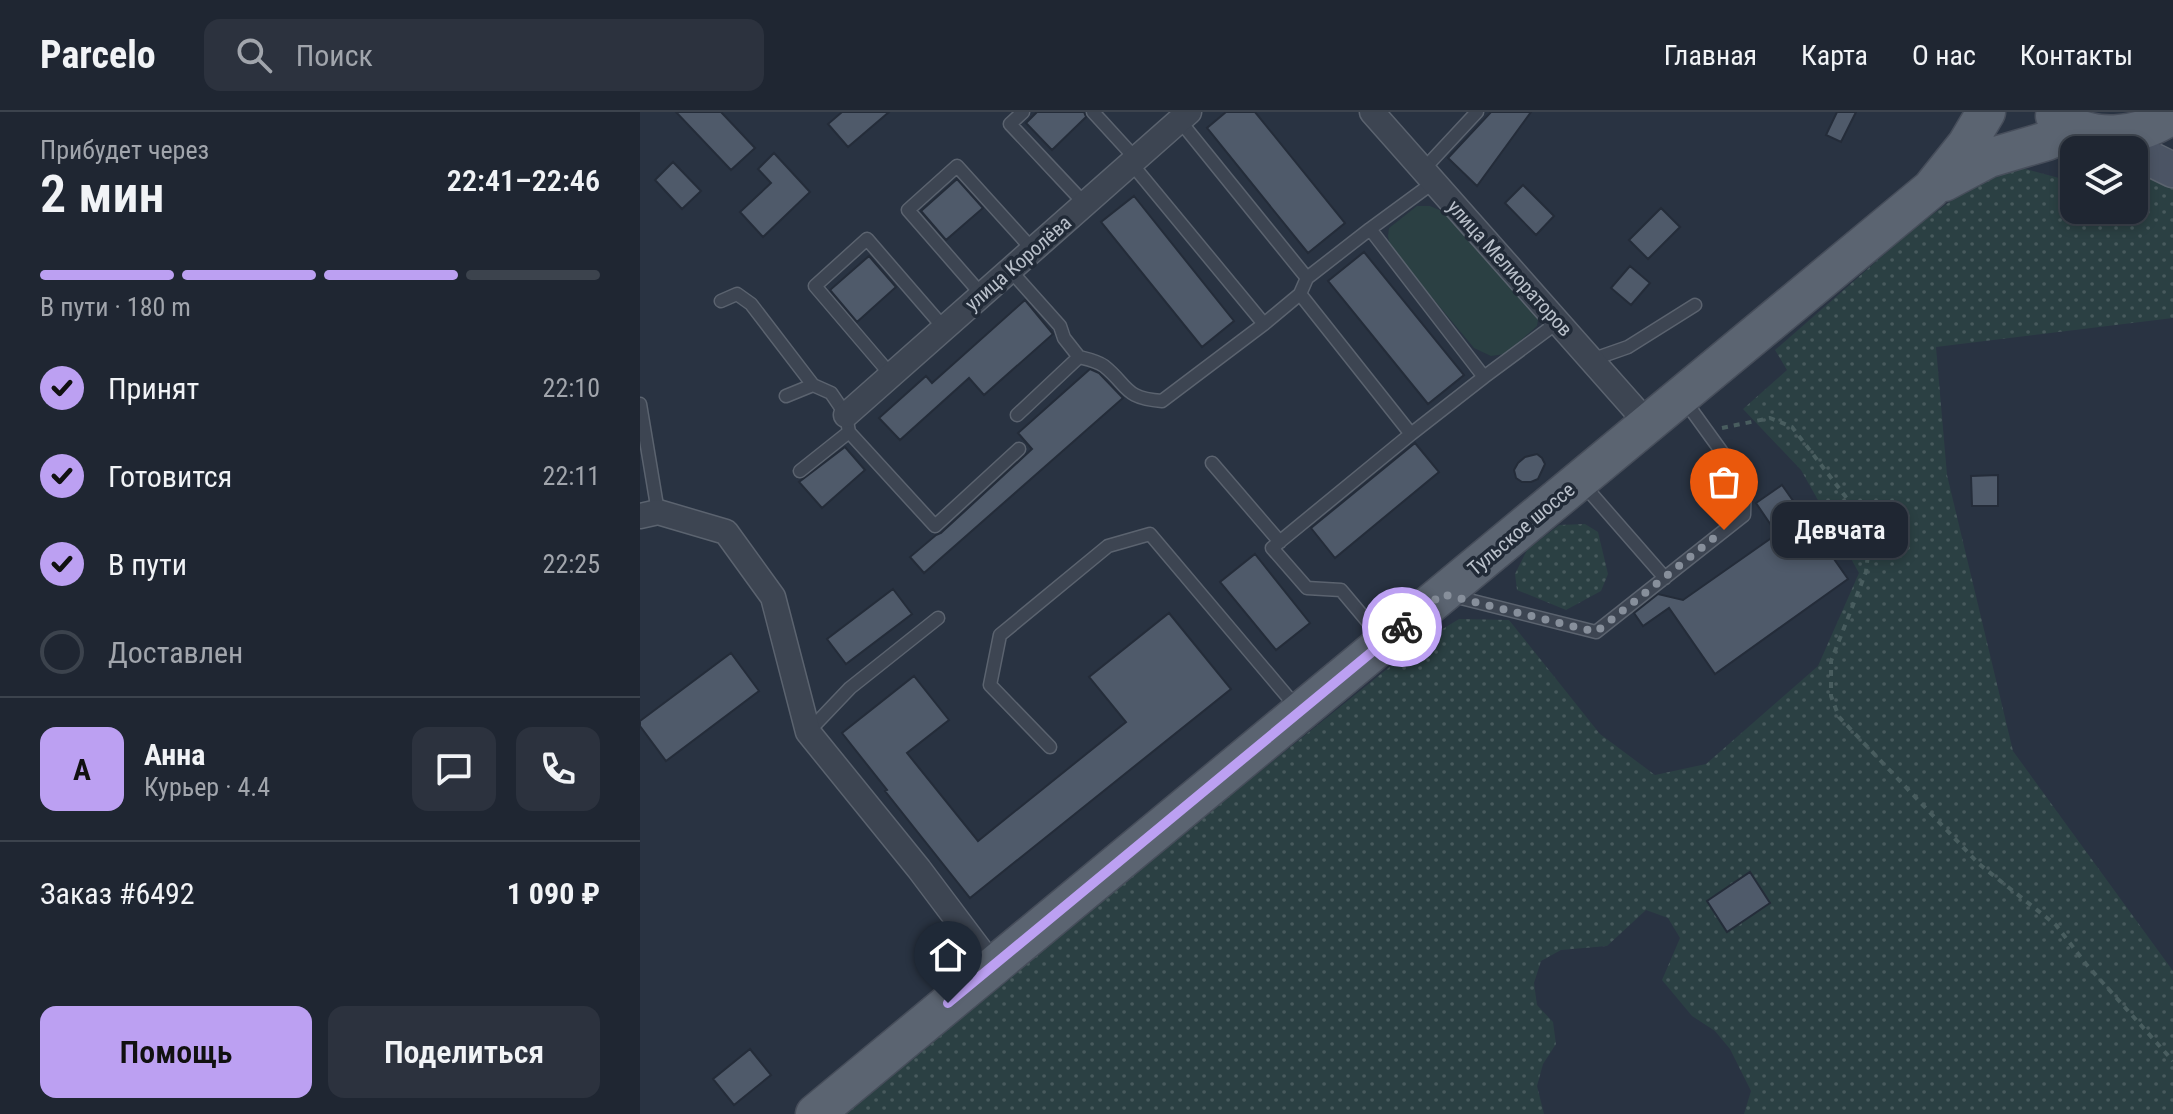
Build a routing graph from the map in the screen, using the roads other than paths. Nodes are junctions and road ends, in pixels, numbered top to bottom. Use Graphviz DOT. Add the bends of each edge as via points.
graph roads {
  1 [pos="1023,112"];
  2 [pos="1093,112"];
  3 [pos="1372,112"];
  4 [pos="1477,112"];
  5 [pos="1986,112"];
  6 [pos="2173,114"];
  7 [pos="1184,116"];
  8 [pos="2098,135"];
  9 [pos="1134,161"];
  10 [pos="2173,170"];
  11 [pos="1428,176"];
  12 [pos="1931,189"];
  13 [pos="1085,204"];
  14 [pos="1370,229"];
  15 [pos="1033,250"];
  16 [pos="1010,270"];
  17 [pos="1307,278"];
  18 [pos="1300,294"];
  19 [pos="982,295"];
  20 [pos="721,301"];
  21 [pos="1695,305"];
  22 [pos="1558,322"];
  23 [pos="1264,324"];
  24 [pos="944,328"];
  25 [pos="1079,357"];
  26 [pos="1591,360"];
  27 [pos="891,375"];
  28 [pos="1484,377"];
  29 [pos="813,385"];
  30 [pos="786,396"];
  31 [pos="1682,396"];
  32 [pos="640,404"];
  33 [pos="1017,415"];
  34 [pos="848,423"];
  35 [pos="1648,424"];
  36 [pos="1411,434"];
  37 [pos="1019,449"];
  38 [pos="1212,463"];
  39 [pos="800,471"];
  40 [pos="1580,480"];
  41 [pos="649,514"];
  42 [pos="1280,542"];
  43 [pos="1665,578"];
  44 [pos="1442,594"];
  45 [pos="938,618"];
  46 [pos="1385,641"];
  47 [pos="1300,712"];
  48 [pos="808,732"];
  49 [pos="1050,747"];
  50 [pos="992,966"];
  51 [pos="815,1114"];
  1 -- 13 [label="lane" via="1010,124"];
  2 -- 9 [label="lane"];
  3 -- 11 [label="street, улица Мелиораторов"];
  4 -- 11 [label="lane"];
  5 -- 12 [label="main road"];
  6 -- 8 [label="main road" via="2131,133"];
  7 -- 9 [label="street, улица Королёва"];
  7 -- 17 [label="lane"];
  8 -- 10 [label="main road"];
  8 -- 12 [label="main road" via="2047,141 1989,158"];
  9 -- 13 [label="street, улица Королёва"];
  9 -- 23 [label="lane"];
  11 -- 14 [label="lane"];
  11 -- 22 [label="street, улица Мелиораторов"];
  12 -- 31 [label="main road, Тульское шоссе"];
  13 -- 15 [label="street, улица Королёва"];
  14 -- 17 [label="lane"];
  14 -- 28 [label="lane"];
  15 -- 16 [label="street, улица Королёва"];
  15 -- 19 [label="lane" via="957,166 908,210"];
  16 -- 19 [label="street, улица Королёва"];
  16 -- 25 [label="lane" via="1060,326"];
  17 -- 18 [label="lane"];
  18 -- 23 [label="lane"];
  18 -- 36 [label="lane"];
  19 -- 24 [label="street, улица Королёва"];
  20 -- 29 [label="lane" via="737,294 751,304"];
  21 -- 26 [label="lane" via="1628,347"];
  22 -- 26 [label="street, улица Мелиораторов"];
  22 -- 28 [label="lane"];
  23 -- 25 [label="lane" via="1162,401 1143,400 1102,364"];
  24 -- 27 [label="street, улица Королёва"];
  24 -- 27 [label="lane" via="867,239 815,286"];
  25 -- 33 [label="lane"];
  26 -- 35 [label="street, улица Мелиораторов"];
  27 -- 34 [label="street, улица Королёва"];
  28 -- 36 [label="lane"];
  29 -- 30 [label="lane"];
  29 -- 34 [label="lane" via="831,393"];
  31 -- 35 [label="main road, Тульское шоссе"];
  31 -- 43 [label="lane" via="1745,484 1744,515"];
  32 -- 41 [label="lane"];
  34 -- 37 [label="lane" via="935,526"];
  34 -- 39 [label="lane"];
  35 -- 40 [label="main road, Тульское шоссе"];
  36 -- 42 [label="lane"];
  38 -- 42 [label="lane"];
  40 -- 43 [label="lane"];
  40 -- 44 [label="main road, Тульское шоссе"];
  41 -- 48 [label="street" via="726,532 773,597"];
  42 -- 46 [label="lane" via="1272,548 1307,588 1341,590"];
  43 -- 44 [label="lane" via="1596,632"];
  44 -- 46 [label="main road, Тульское шоссе"];
  45 -- 48 [label="lane" via="850,688"];
  46 -- 47 [label="main road, Тульское шоссе"];
  47 -- 49 [label="lane" via="1150,534 1108,546 1000,635 990,685"];
  47 -- 50 [label="main road, Тульское шоссе"];
  48 -- 50 [label="street"];
  50 -- 51 [label="main road, Тульское шоссе"];
}
